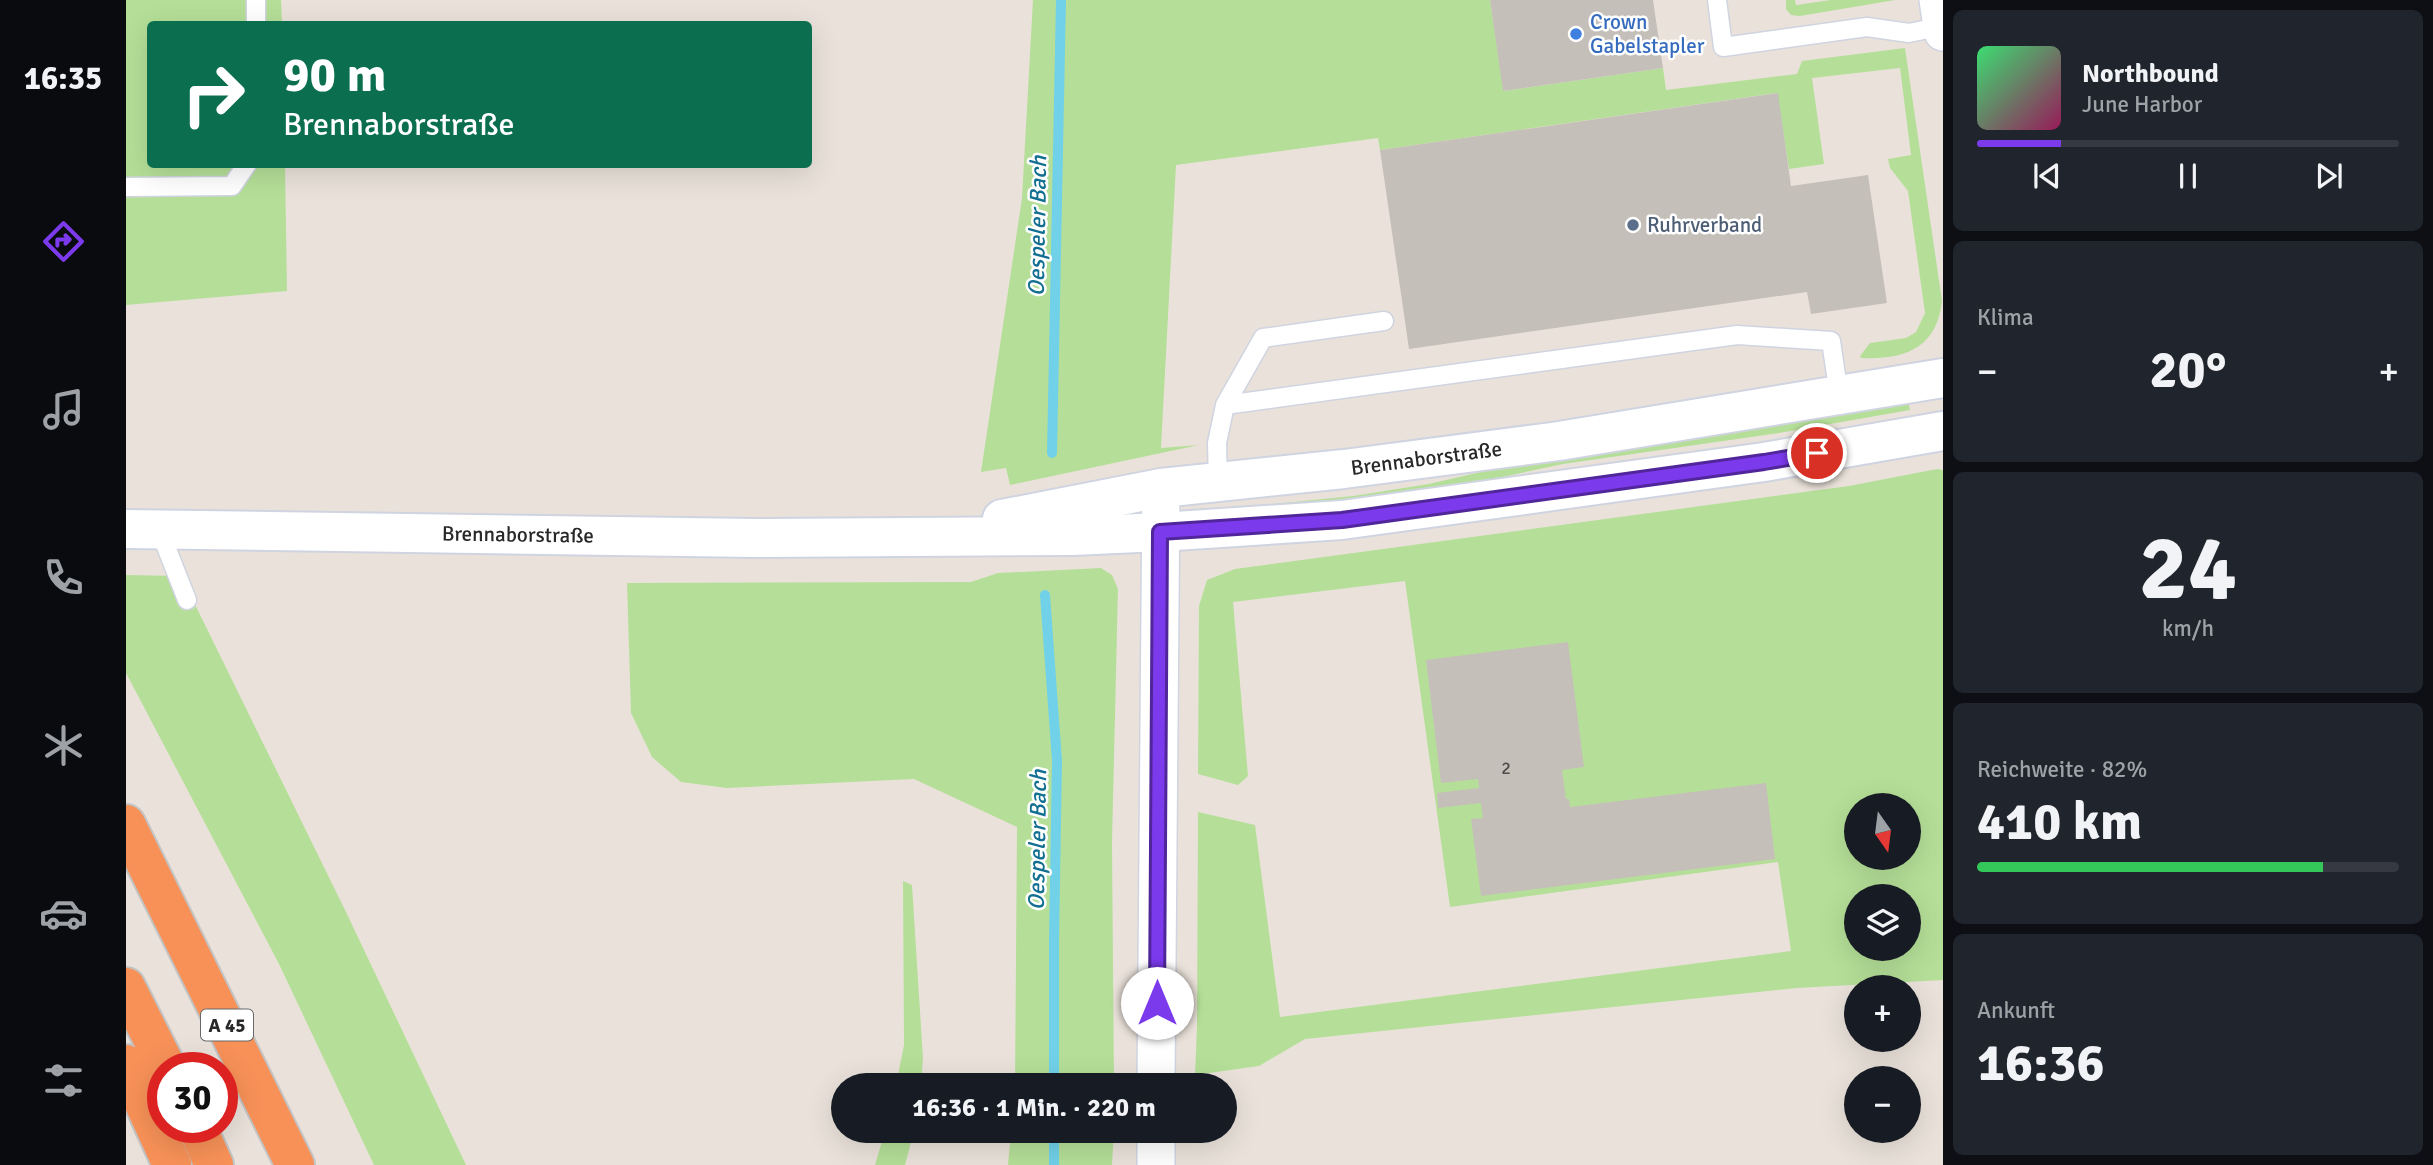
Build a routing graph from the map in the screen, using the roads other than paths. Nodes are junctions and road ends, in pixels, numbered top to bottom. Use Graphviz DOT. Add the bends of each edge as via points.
graph roads {
  1 [pos="256,0"];
  2 [pos="1717,0"];
  3 [pos="1938,0"];
  4 [pos="256,21"];
  5 [pos="1942,26"];
  6 [pos="1943,32"];
  7 [pos="244,168"];
  8 [pos="126,187"];
  9 [pos="1384,321"];
  10 [pos="1943,378"];
  11 [pos="1839,395"];
  12 [pos="1225,405"];
  13 [pos="1943,431"];
  14 [pos="1218,483"];
  15 [pos="1161,488"];
  16 [pos="136,526"];
  17 [pos="1160,532"];
  18 [pos="911,537"];
  19 [pos="187,600"];
  20 [pos="126,824"];
  21 [pos="126,987"];
  22 [pos="159,1052"];
  23 [pos="126,1064"];
  24 [pos="1156,1073"];
  25 [pos="276,1125"];
  26 [pos="204,1143"];
  27 [pos="1156,1143"];
  28 [pos="173,1165"];
  29 [pos="214,1165"];
  30 [pos="295,1165"];
  31 [pos="301,1165"];
  32 [pos="1156,1165"];
  1 -- 4 [label="lane"];
  2 -- 5 [label="lane" via="1723,47 1867,27 1909,33"];
  3 -- 5 [label="street"];
  5 -- 6 [label="street"];
  7 -- 8 [label="lane" via="232,186"];
  9 -- 12 [label="lane" via="1263,338"];
  10 -- 11 [label="main road, Brennaborstraße"];
  11 -- 12 [label="lane" via="1831,341 1737,335"];
  11 -- 14 [label="main road, Brennaborstraße" via="1559,441"];
  12 -- 14 [label="lane" via="1217,443"];
  13 -- 17 [label="main road, Brennaborstraße" via="1764,462 1342,520"];
  14 -- 15 [label="main road, Brennaborstraße"];
  15 -- 17 [label="street"];
  15 -- 18 [label="main road, Brennaborstraße"];
  16 -- 18 [label="main road, Brennaborstraße"];
  16 -- 19 [label="lane"];
  17 -- 18 [label="main road, Brennaborstraße"];
  17 -- 24 [label="street"];
  20 -- 25 [label="highway, A 45"];
  21 -- 22 [label="highway"];
  23 -- 28 [label="highway"];
  25 -- 30 [label="highway, A 45"];
  25 -- 31 [label="highway"];
  26 -- 29 [label="highway"];
  27 -- 32 [label="street"];
}
